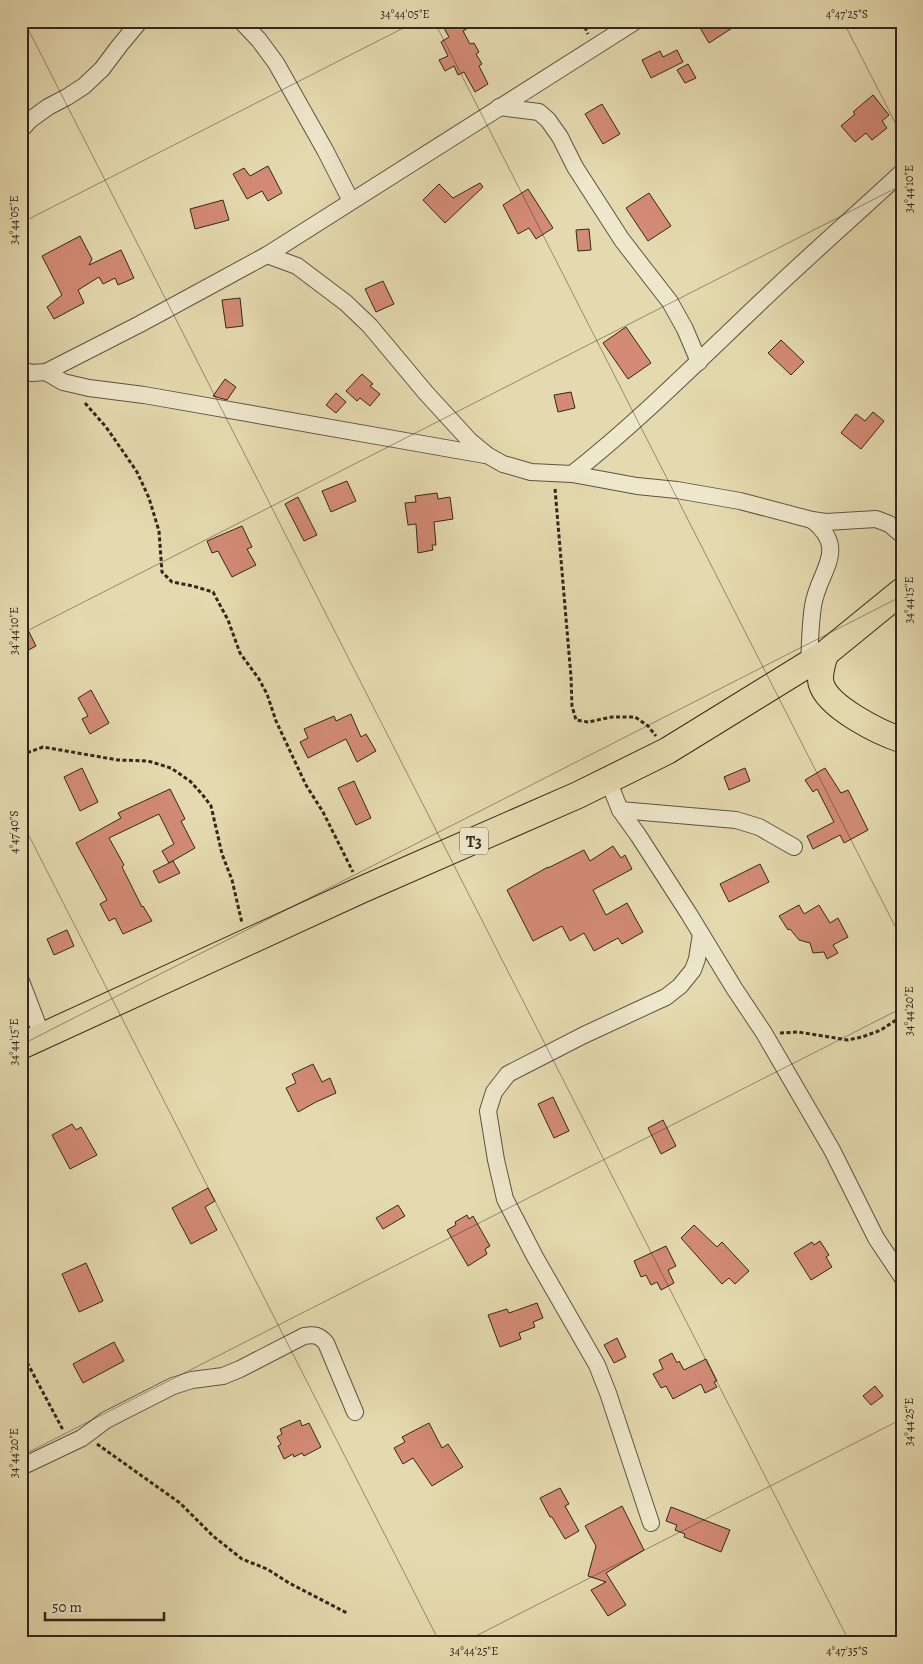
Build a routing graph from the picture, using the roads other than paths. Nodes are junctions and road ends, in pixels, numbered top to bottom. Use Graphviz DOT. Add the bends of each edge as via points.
graph roads {
  1 [pos="140,21"];
  2 [pos="241,21"];
  3 [pos="636,21"];
  4 [pos="499,107"];
  5 [pos="21,130"];
  6 [pos="902,172"];
  7 [pos="351,201"];
  8 [pos="267,255"];
  9 [pos="698,362"];
  10 [pos="21,370"];
  11 [pos="46,372"];
  12 [pos="487,455"];
  13 [pos="572,474"];
  14 [pos="812,520"];
  15 [pos="902,536"];
  16 [pos="902,591"];
  17 [pos="818,658"];
  18 [pos="902,740"];
  19 [pos="608,780"];
  20 [pos="620,810"];
  21 [pos="794,847"];
  22 [pos="701,934"];
  23 [pos="21,981"];
  24 [pos="32,1041"];
  25 [pos="902,1277"];
  26 [pos="356,1412"];
  27 [pos="21,1467"];
  28 [pos="651,1523"];
  1 -- 5 [label="street" via="102,69 84,86 48,107"];
  2 -- 7 [label="street" via="276,63"];
  3 -- 4 [label="street"];
  4 -- 7 [label="street"];
  4 -- 9 [label="street" via="539,112 548,120 622,240 670,302"];
  6 -- 9 [label="street"];
  7 -- 8 [label="street"];
  8 -- 11 [label="street"];
  8 -- 12 [label="street" via="297,266 346,303 370,326 465,436"];
  9 -- 13 [label="street" via="618,437"];
  10 -- 11 [label="street" via="32,374"];
  11 -- 12 [label="street" via="63,382 89,388"];
  12 -- 13 [label="street" via="503,464 531,472"];
  13 -- 14 [label="street" via="740,501"];
  14 -- 15 [label="street" via="876,519 889,524"];
  14 -- 17 [label="street" via="823,529 831,554 814,602"];
  16 -- 17 [label="highway, T3"];
  17 -- 18 [label="main road" via="821,683 827,695 869,726"];
  17 -- 19 [label="highway, T3" via="667,751"];
  19 -- 20 [label="street"];
  19 -- 24 [label="highway, T3"];
  20 -- 21 [label="street" via="736,820 759,827"];
  20 -- 22 [label="street"];
  22 -- 25 [label="street" via="832,1150 876,1238"];
  22 -- 28 [label="street" via="693,970 680,986 666,997 508,1074 494,1092 488,1111 505,1199 597,1364"];
  23 -- 24 [label="street"];
  26 -- 27 [label="street" via="326,1343 310,1334 223,1376 173,1386 106,1420 76,1441"];
}
